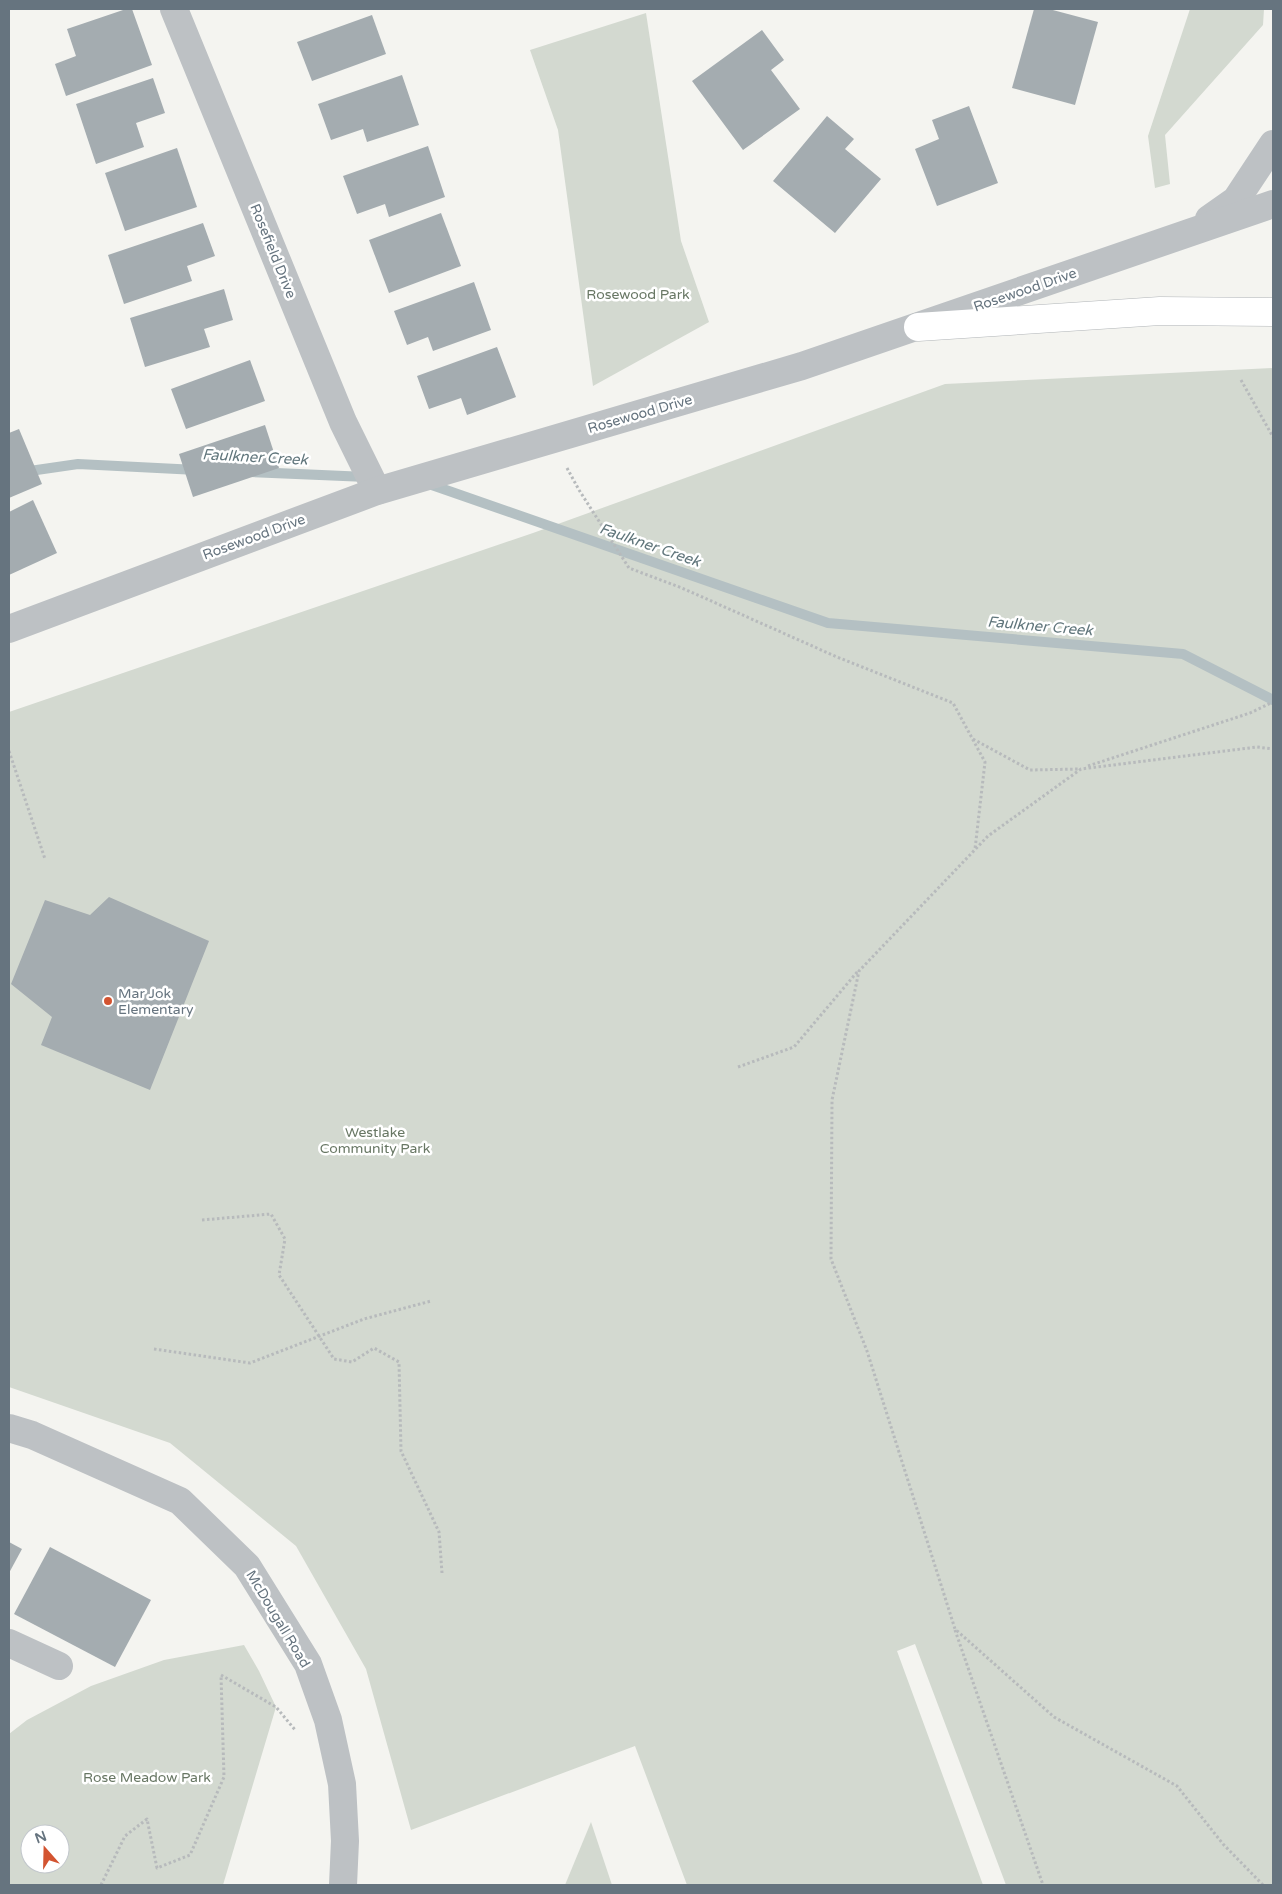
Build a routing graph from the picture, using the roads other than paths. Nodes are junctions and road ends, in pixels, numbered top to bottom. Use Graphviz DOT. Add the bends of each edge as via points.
graph roads {
  1 [pos="174,9"];
  2 [pos="1273,144"];
  3 [pos="1273,204"];
  4 [pos="1189,233"];
  5 [pos="1273,312"];
  6 [pos="918,326"];
  7 [pos="377,491"];
  8 [pos="9,629"];
  9 [pos="9,1428"];
  10 [pos="9,1643"];
  11 [pos="59,1666"];
  12 [pos="343,1885"];
  1 -- 7 [label="street, Rosefield Drive" via="343,422"];
  2 -- 4 [label="street" via="1236,200"];
  3 -- 4 [label="street, Rosewood Drive"];
  4 -- 6 [label="street, Rosewood Drive"];
  5 -- 6 [label="main road" via="1160,311"];
  6 -- 7 [label="street, Rosewood Drive" via="802,366"];
  7 -- 8 [label="street, Rosewood Drive"];
  9 -- 12 [label="street, McDougall Road" via="32,1435 180,1501 247,1566 308,1664 328,1720 342,1784"];
  10 -- 11 [label="street"];
}
